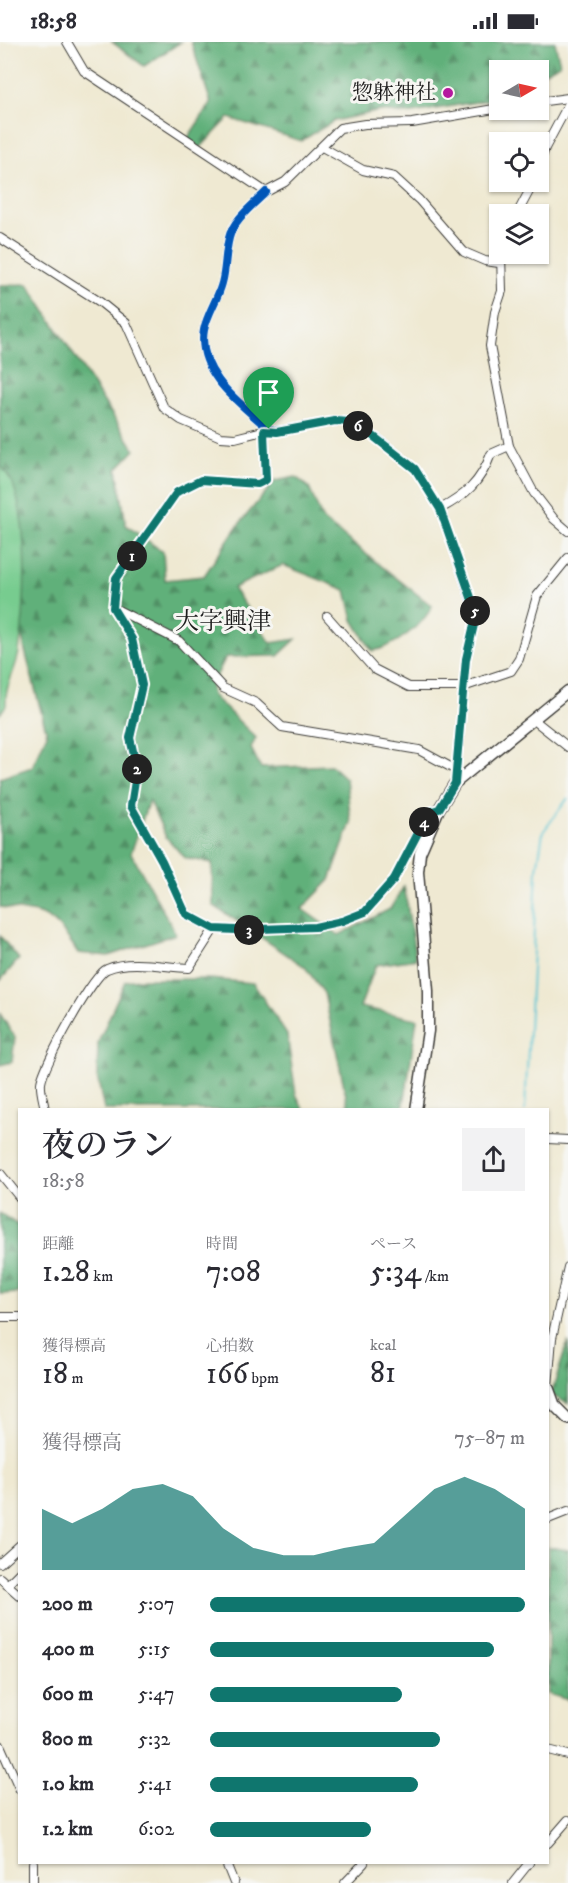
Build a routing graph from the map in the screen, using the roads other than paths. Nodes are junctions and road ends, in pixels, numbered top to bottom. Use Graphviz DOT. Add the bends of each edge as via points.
graph roads {
  1 [pos="67,42"];
  2 [pos="568,98"];
  3 [pos="549,101"];
  4 [pos="568,105"];
  5 [pos="489,110"];
  6 [pos="549,141"];
  7 [pos="322,147"];
  8 [pos="266,192"];
  9 [pos="0,238"];
  10 [pos="489,260"];
  11 [pos="500,264"];
  12 [pos="266,430"];
  13 [pos="509,446"];
  14 [pos="440,509"];
  15 [pos="568,531"];
  16 [pos="568,558"];
  17 [pos="113,608"];
  18 [pos="327,616"];
  19 [pos="463,687"];
  20 [pos="568,691"];
  21 [pos="534,720"];
  22 [pos="568,747"];
  23 [pos="456,770"];
  24 [pos="455,783"];
  25 [pos="439,809"];
  26 [pos="214,929"];
  27 [pos="45,1108"];
  28 [pos="416,1108"];
  29 [pos="549,1139"];
  30 [pos="568,1140"];
  31 [pos="0,1173"];
  32 [pos="18,1196"];
  33 [pos="568,1267"];
  34 [pos="0,1317"];
  35 [pos="18,1317"];
  36 [pos="549,1375"];
  37 [pos="549,1390"];
  38 [pos="568,1419"];
  39 [pos="568,1512"];
  40 [pos="549,1519"];
  41 [pos="18,1547"];
  42 [pos="0,1563"];
  43 [pos="18,1573"];
  44 [pos="3,1582"];
  45 [pos="18,1594"];
  46 [pos="0,1745"];
  47 [pos="549,1750"];
  48 [pos="568,1755"];
  49 [pos="18,1786"];
  50 [pos="568,1820"];
  51 [pos="549,1842"];
  52 [pos="33,1864"];
  53 [pos="226,1864"];
  54 [pos="363,1864"];
  55 [pos="526,1866"];
  56 [pos="33,1883"];
  57 [pos="234,1883"];
  58 [pos="345,1883"];
  59 [pos="513,1883"];
  1 -- 8 [label="street" via="84,71"];
  2 -- 3 [label="street"];
  4 -- 6 [label="street"];
  5 -- 7 [label="street" via="412,123 340,128"];
  7 -- 8 [label="street" via="285,182"];
  7 -- 10 [label="street" via="363,170 394,177 464,252"];
  8 -- 12 [label="street" via="229,236 222,285 204,331 211,371"];
  9 -- 12 [label="street" via="126,323 164,408 221,437 235,438"];
  11 -- 13 [label="street" via="502,291 490,346"];
  12 -- 14 [label="street" via="277,432 335,421 350,422 415,469"];
  12 -- 17 [label="street" via="266,480 258,484 201,480 177,492 116,578"];
  13 -- 14 [label="street" via="491,454 468,493"];
  13 -- 15 [label="street" via="534,493"];
  14 -- 19 [label="street" via="476,616"];
  16 -- 19 [label="street" via="537,596 519,659 511,671"];
  17 -- 23 [label="street" via="178,641 223,688 256,703 282,727 419,750"];
  17 -- 26 [label="street" via="132,639 142,685 130,738 137,768 131,806 186,914"];
  18 -- 19 [label="street" via="374,669 410,687"];
  19 -- 23 [label="street"];
  20 -- 21 [label="street"];
  21 -- 22 [label="street"];
  21 -- 24 [label="street"];
  23 -- 24 [label="street"];
  24 -- 25 [label="street"];
  25 -- 26 [label="street" via="429,812 394,879 365,912 315,927"];
  25 -- 28 [label="street" via="420,853 418,872 428,1001 425,1059"];
  26 -- 27 [label="street" via="189,968 120,964 104,969 45,1069 40,1085"];
  29 -- 30 [label="street"];
  31 -- 32 [label="street"];
  33 -- 36 [label="street" via="552,1338"];
  34 -- 35 [label="street"];
  37 -- 38 [label="street" via="555,1407"];
  39 -- 40 [label="street"];
  41 -- 42 [label="street"];
  43 -- 44 [label="street"];
  44 -- 45 [label="street"];
  46 -- 49 [label="street"];
  47 -- 48 [label="street"];
  50 -- 51 [label="street"];
  52 -- 56 [label="street"];
  53 -- 57 [label="street"];
  54 -- 58 [label="street"];
  55 -- 59 [label="street"];
}
